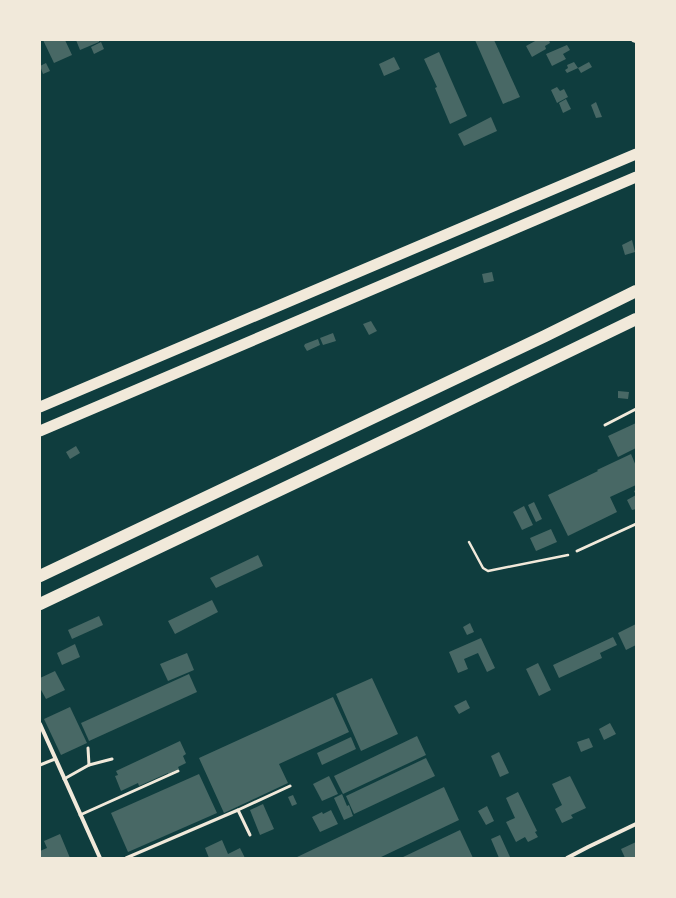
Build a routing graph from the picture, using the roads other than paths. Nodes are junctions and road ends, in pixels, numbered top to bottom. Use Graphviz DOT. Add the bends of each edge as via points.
graph roads {
  1 [pos="636,154"];
  2 [pos="636,177"];
  3 [pos="636,291"];
  4 [pos="636,319"];
  5 [pos="40,408"];
  6 [pos="636,409"];
  7 [pos="605,426"];
  8 [pos="40,431"];
  9 [pos="636,524"];
  10 [pos="577,551"];
  11 [pos="40,576"];
  12 [pos="40,604"];
  13 [pos="40,724"];
  14 [pos="88,748"];
  15 [pos="55,759"];
  16 [pos="112,759"];
  17 [pos="40,765"];
  18 [pos="89,766"];
  19 [pos="178,771"];
  20 [pos="64,779"];
  21 [pos="290,786"];
  22 [pos="238,810"];
  23 [pos="80,815"];
  24 [pos="636,824"];
  25 [pos="250,835"];
  26 [pos="100,858"];
  27 [pos="126,858"];
  28 [pos="567,858"];
  1 -- 5 [label="highway"];
  2 -- 8 [label="highway"];
  3 -- 11 [label="highway"];
  4 -- 12 [label="highway"];
  6 -- 7 [label="lane"];
  9 -- 10 [label="lane"];
  13 -- 15 [label="street"];
  14 -- 18 [label="lane"];
  15 -- 17 [label="lane"];
  15 -- 20 [label="street"];
  16 -- 18 [label="lane"];
  18 -- 20 [label="lane"];
  19 -- 23 [label="lane"];
  20 -- 23 [label="street"];
  21 -- 22 [label="lane"];
  22 -- 25 [label="lane"];
  22 -- 27 [label="lane"];
  23 -- 26 [label="street"];
  24 -- 28 [label="street"];
}
